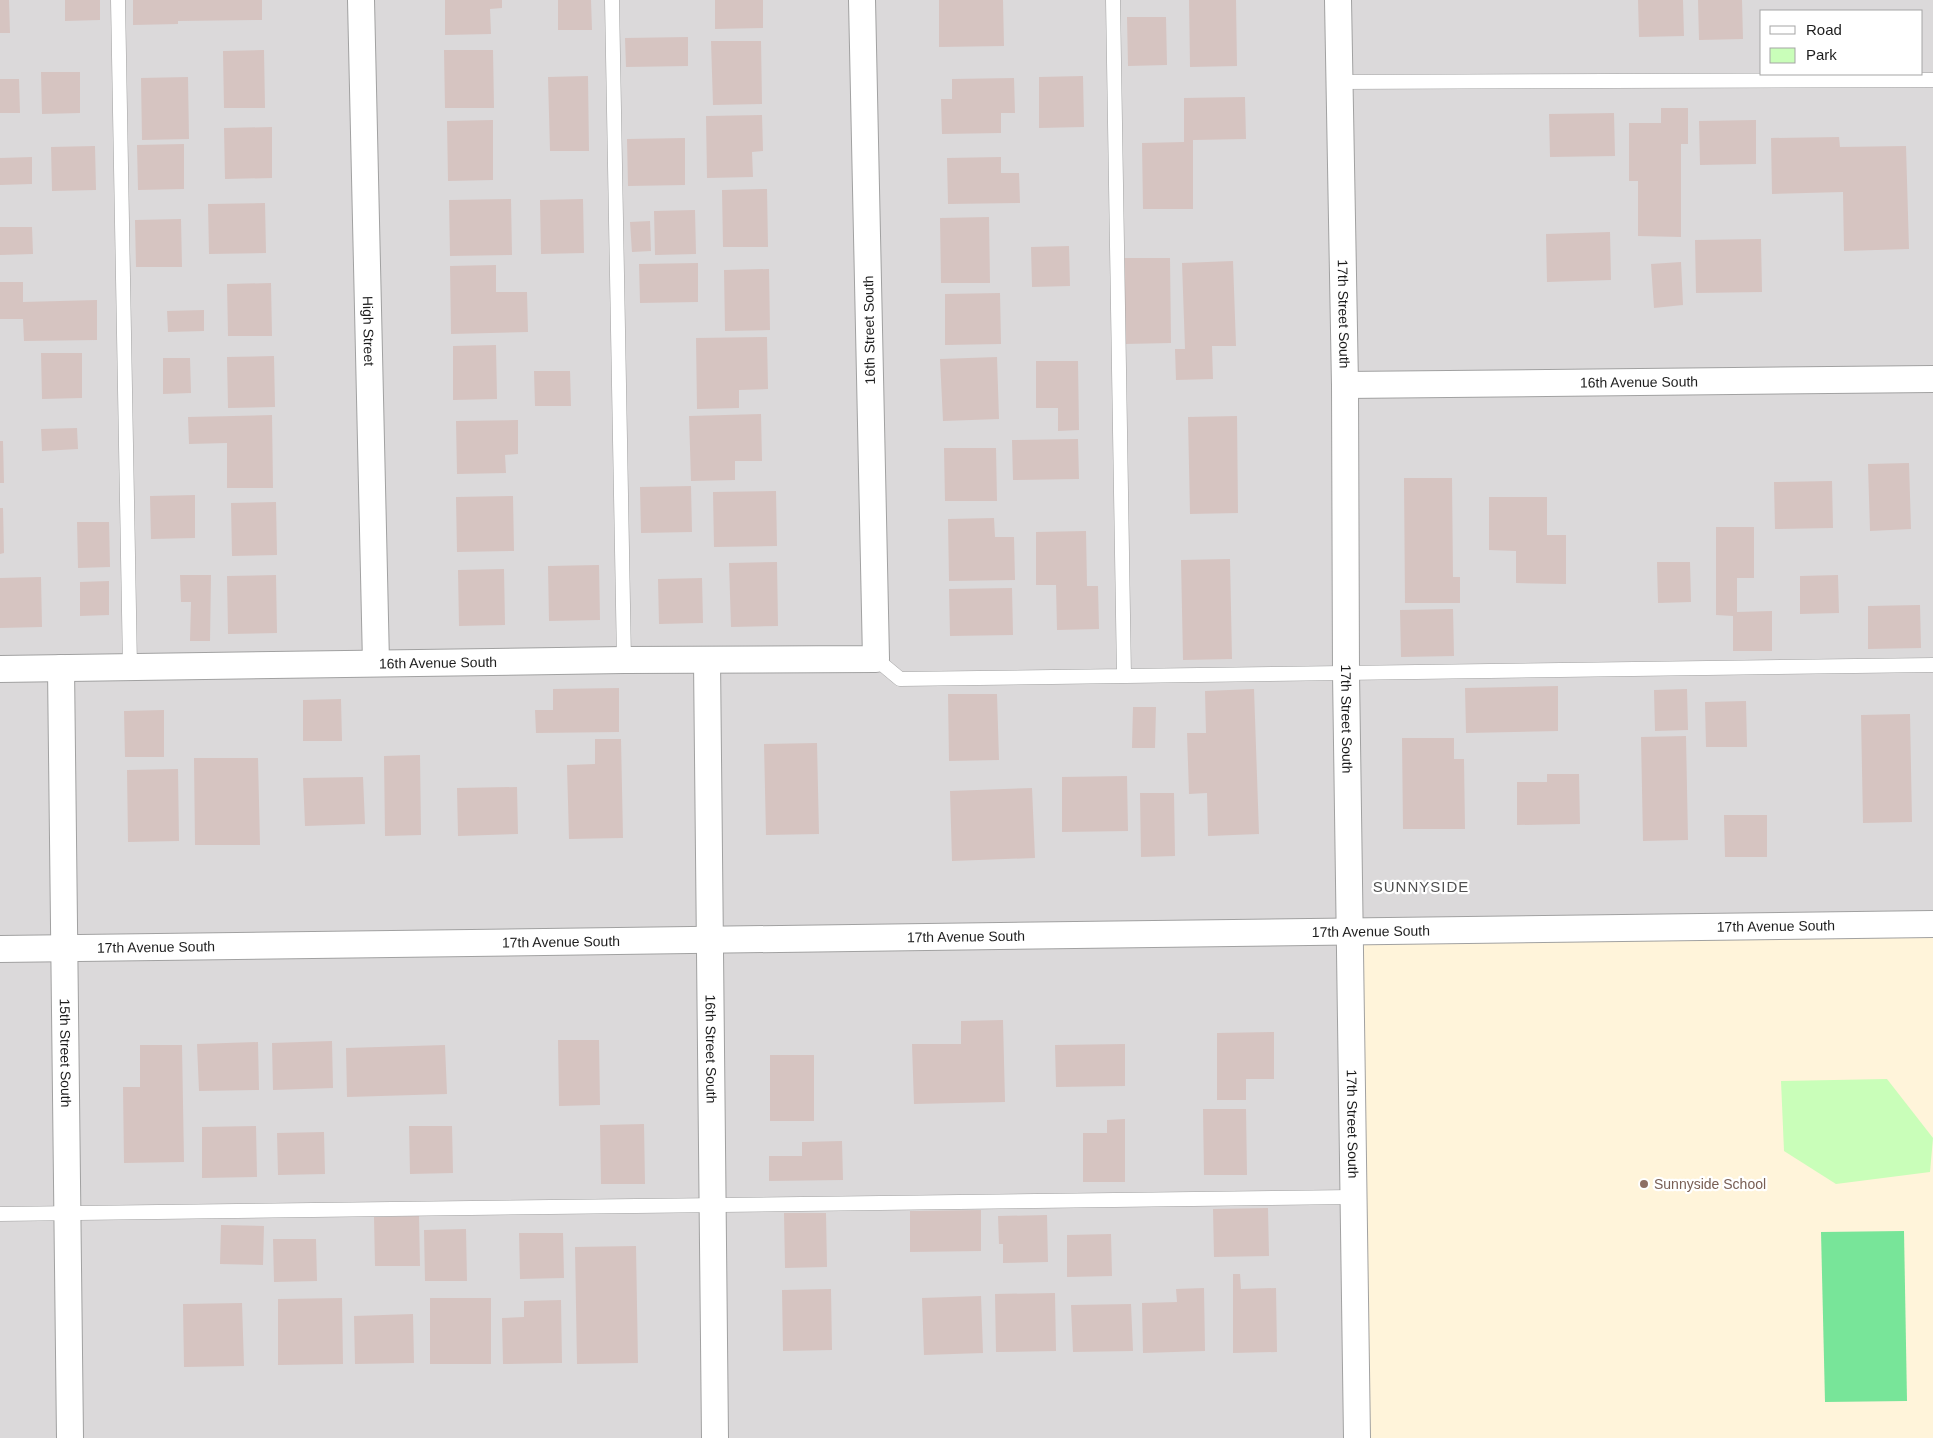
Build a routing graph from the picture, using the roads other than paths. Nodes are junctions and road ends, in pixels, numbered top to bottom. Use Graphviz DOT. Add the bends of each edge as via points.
graph roads {
  1 [pos="118,0"];
  2 [pos="362,0"];
  3 [pos="612,0"];
  4 [pos="862,0"];
  5 [pos="1113,0"];
  6 [pos="1338,0"];
  7 [pos="1933,80"];
  8 [pos="1338,82"];
  9 [pos="1933,379"];
  10 [pos="1345,385"];
  11 [pos="876,659"];
  12 [pos="624,660"];
  13 [pos="707,660"];
  14 [pos="376,663"];
  15 [pos="1933,665"];
  16 [pos="130,667"];
  17 [pos="61,668"];
  18 [pos="0,669"];
  19 [pos="1346,673"];
  20 [pos="1124,676"];
  21 [pos="1933,924"];
  22 [pos="1351,931"];
  23 [pos="711,941"];
  24 [pos="0,949"];
  25 [pos="63,949"];
  26 [pos="1354,1198"];
  27 [pos="714,1204"];
  28 [pos="0,1214"];
  29 [pos="67,1214"];
  30 [pos="70,1438"];
  31 [pos="715,1438"];
  32 [pos="1357,1438"];
  1 -- 16 [label="lane"];
  2 -- 14 [label="street, High Street"];
  3 -- 12 [label="lane"];
  4 -- 11 [label="street, 16th Street South"];
  5 -- 20 [label="lane"];
  6 -- 8 [label="street, 17th Street South"];
  7 -- 8 [label="lane"];
  8 -- 10 [label="street, 17th Street South"];
  9 -- 10 [label="street, 16th Avenue South"];
  10 -- 19 [label="street, 17th Street South"];
  11 -- 13 [label="street, 16th Avenue South"];
  11 -- 20 [label="lane" via="900,679"];
  12 -- 13 [label="street, 16th Avenue South"];
  12 -- 14 [label="street, 16th Avenue South"];
  13 -- 23 [label="street, 16th Street South"];
  14 -- 16 [label="street, 16th Avenue South"];
  15 -- 19 [label="lane"];
  16 -- 17 [label="street, 16th Avenue South"];
  17 -- 18 [label="street, 16th Avenue South"];
  17 -- 25 [label="street, 15th Street South"];
  19 -- 20 [label="lane"];
  19 -- 22 [label="street, 17th Street South"];
  21 -- 22 [label="street, 17th Avenue South"];
  22 -- 23 [label="street, 17th Avenue South"];
  22 -- 26 [label="street, 17th Street South"];
  23 -- 25 [label="street, 17th Avenue South"];
  23 -- 27 [label="street, 16th Street South"];
  24 -- 25 [label="street, 17th Avenue South"];
  25 -- 29 [label="street, 15th Street South"];
  26 -- 27 [label="lane"];
  26 -- 32 [label="street, 17th Street South"];
  27 -- 29 [label="lane"];
  27 -- 31 [label="street, 16th Street South"];
  28 -- 29 [label="lane"];
  29 -- 30 [label="street, 15th Street South"];
}
